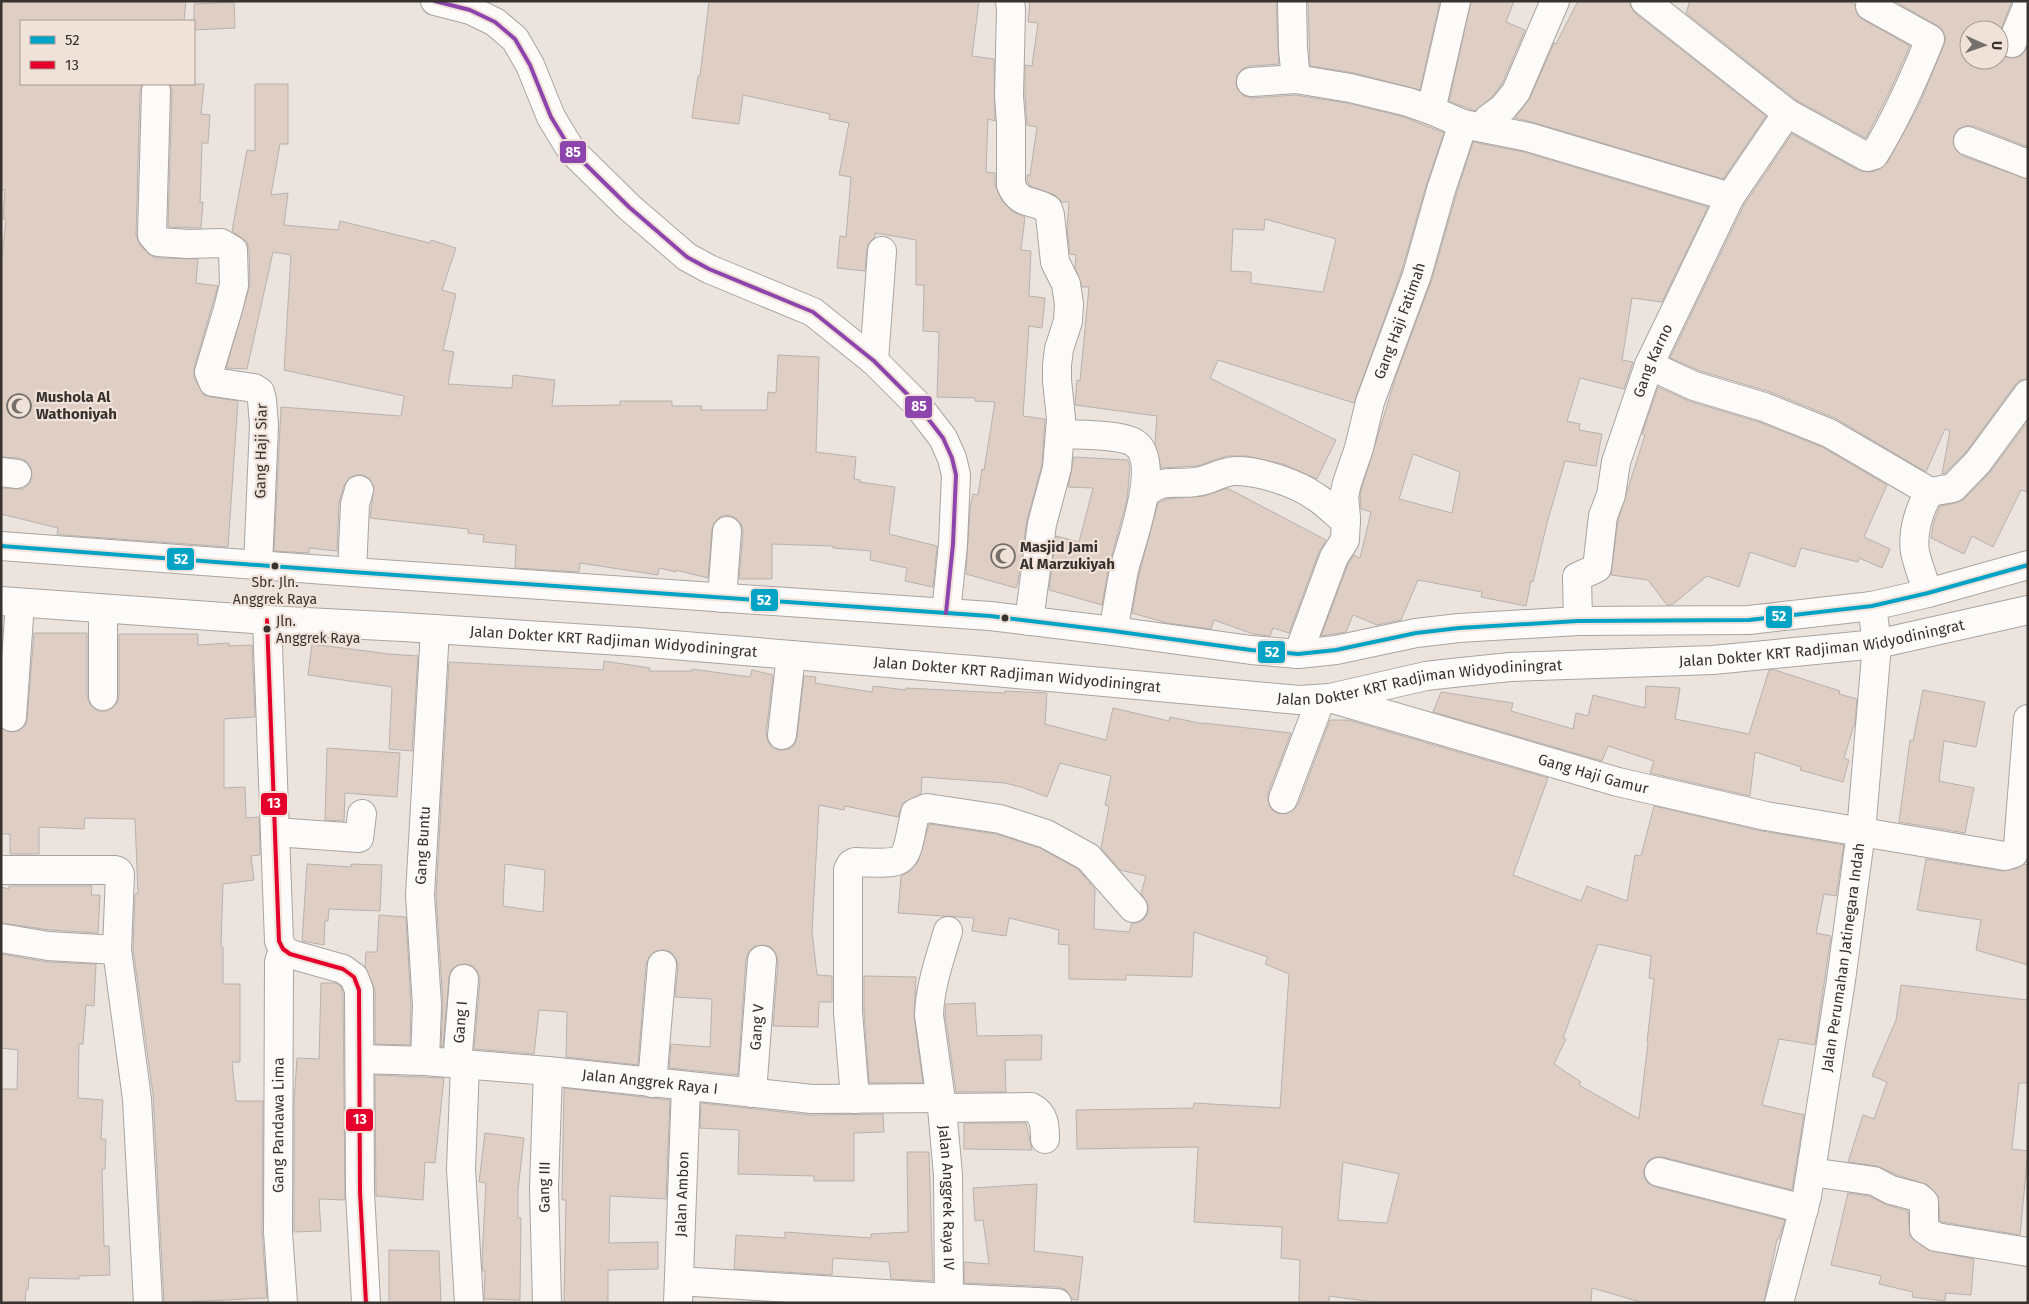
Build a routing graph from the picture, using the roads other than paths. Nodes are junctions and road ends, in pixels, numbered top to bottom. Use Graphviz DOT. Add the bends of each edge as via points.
graph roads {
  1 [pos="435,1"];
  2 [pos="1010,1"];
  3 [pos="1292,1"];
  4 [pos="1456,1"];
  5 [pos="1555,1"];
  6 [pos="1645,1"];
  7 [pos="1872,1"];
  8 [pos="2028,4"];
  9 [pos="2012,43"];
  10 [pos="1296,79"];
  11 [pos="1251,82"];
  12 [pos="156,91"];
  13 [pos="1431,110"];
  14 [pos="1787,113"];
  15 [pos="1473,126"];
  16 [pos="1968,141"];
  17 [pos="2028,164"];
  18 [pos="1730,197"];
  19 [pos="882,252"];
  20 [pos="874,361"];
  21 [pos="1649,365"];
  22 [pos="2028,394"];
  23 [pos="1061,434"];
  24 [pos="359,490"];
  25 [pos="1930,492"];
  26 [pos="1144,494"];
  27 [pos="1346,522"];
  28 [pos="726,531"];
  29 [pos="1,546"];
  30 [pos="2028,564"];
  31 [pos="258,566"];
  32 [pos="352,572"];
  33 [pos="1928,593"];
  34 [pos="722,598"];
  35 [pos="10,602"];
  36 [pos="1872,606"];
  37 [pos="103,610"];
  38 [pos="2028,610"];
  39 [pos="946,613"];
  40 [pos="268,620"];
  41 [pos="1029,621"];
  42 [pos="1578,621"];
  43 [pos="435,628"];
  44 [pos="1113,631"];
  45 [pos="1877,644"];
  46 [pos="1298,654"];
  47 [pos="791,656"];
  48 [pos="103,696"];
  49 [pos="1325,699"];
  50 [pos="12,716"];
  51 [pos="2028,719"];
  52 [pos="782,735"];
  53 [pos="1283,799"];
  54 [pos="362,814"];
  55 [pos="275,832"];
  56 [pos="1862,832"];
  57 [pos="1,870"];
  58 [pos="1133,908"];
  59 [pos="948,931"];
  60 [pos="1,938"];
  61 [pos="283,949"];
  62 [pos="117,950"];
  63 [pos="762,960"];
  64 [pos="662,965"];
  65 [pos="464,979"];
  66 [pos="360,1059"];
  67 [pos="425,1061"];
  68 [pos="461,1064"];
  69 [pos="548,1071"];
  70 [pos="652,1083"];
  71 [pos="686,1087"];
  72 [pos="752,1093"];
  73 [pos="855,1099"];
  74 [pos="941,1103"];
  75 [pos="1044,1139"];
  76 [pos="1659,1172"];
  77 [pos="1811,1172"];
  78 [pos="1804,1209"];
  79 [pos="2028,1252"];
  80 [pos="678,1292"];
  81 [pos="949,1298"];
  82 [pos="148,1303"];
  83 [pos="282,1303"];
  84 [pos="366,1303"];
  85 [pos="469,1303"];
  86 [pos="547,1303"];
  87 [pos="1057,1303"];
  88 [pos="1779,1303"];
  1 -- 20 [label="street" via="495,22 515,39 530,65 551,116 571,150 629,207 687,257 813,312"];
  2 -- 23 [label="street" via="1011,185 1022,200 1048,209 1055,262 1066,284 1069,304 1057,365"];
  3 -- 10 [label="street"];
  4 -- 13 [label="street"];
  5 -- 15 [label="street" via="1516,92 1503,108"];
  6 -- 14 [label="street"];
  7 -- 14 [label="street" via="1870,6 1930,39 1912,84 1874,155 1867,157"];
  8 -- 9 [label="street"];
  10 -- 11 [label="street"];
  10 -- 13 [label="street" via="1350,88"];
  12 -- 31 [label="street, Gang Haji Siar" via="152,235 158,242 221,243 233,250 234,285 209,372 214,382 254,388 260,392 264,425"];
  13 -- 15 [label="street"];
  14 -- 18 [label="street, Gang Karno"];
  15 -- 18 [label="street" via="1528,138"];
  15 -- 27 [label="street, Gang Haji Fatimah" via="1441,190 1418,276 1370,402 1344,496"];
  16 -- 17 [label="street"];
  18 -- 21 [label="street, Gang Karno"];
  19 -- 20 [label="street"];
  20 -- 39 [label="street" via="921,410 943,438 952,458 956,475"];
  21 -- 25 [label="street" via="1694,386 1764,407 1829,433"];
  21 -- 42 [label="street, Gang Karno" via="1616,462 1597,568 1577,577"];
  22 -- 25 [label="street" via="1978,462 1953,488"];
  23 -- 26 [label="street" via="1132,441 1146,462"];
  23 -- 41 [label="street" via="1057,468 1042,524"];
  24 -- 32 [label="street" via="355,504"];
  25 -- 33 [label="street" via="1924,500 1915,531 1915,551"];
  26 -- 27 [label="street" via="1161,484 1196,482 1236,471 1273,477 1304,489"];
  26 -- 44 [label="street" via="1124,570"];
  27 -- 46 [label="street, Gang Haji Fatimah" via="1345,540 1334,557"];
  28 -- 34 [label="street"];
  29 -- 31 [label="street, Jalan Dokter KRT Radjiman Widyodiningrat"];
  30 -- 33 [label="street, Jalan Dokter KRT Radjiman Widyodiningrat"];
  31 -- 32 [label="street, Jalan Dokter KRT Radjiman Widyodiningrat"];
  32 -- 34 [label="street, Jalan Dokter KRT Radjiman Widyodiningrat"];
  33 -- 36 [label="street, Jalan Dokter KRT Radjiman Widyodiningrat"];
  34 -- 39 [label="street, Jalan Dokter KRT Radjiman Widyodiningrat"];
  35 -- 37 [label="street, Jalan Dokter KRT Radjiman Widyodiningrat"];
  35 -- 50 [label="street"];
  36 -- 42 [label="street, Jalan Dokter KRT Radjiman Widyodiningrat" via="1750,620"];
  36 -- 45 [label="street, Jalan Perumahan Jatinegara Indah"];
  37 -- 40 [label="street, Jalan Dokter KRT Radjiman Widyodiningrat"];
  37 -- 48 [label="street"];
  38 -- 45 [label="street, Jalan Dokter KRT Radjiman Widyodiningrat"];
  39 -- 41 [label="street, Jalan Dokter KRT Radjiman Widyodiningrat"];
  40 -- 43 [label="street, Jalan Dokter KRT Radjiman Widyodiningrat"];
  40 -- 55 [label="street"];
  41 -- 44 [label="street, Jalan Dokter KRT Radjiman Widyodiningrat"];
  42 -- 46 [label="street, Jalan Dokter KRT Radjiman Widyodiningrat" via="1416,633 1336,650"];
  43 -- 47 [label="street, Jalan Dokter KRT Radjiman Widyodiningrat"];
  43 -- 67 [label="street, Gang Buntu" via="420,895 427,1005"];
  44 -- 46 [label="street, Jalan Dokter KRT Radjiman Widyodiningrat"];
  45 -- 49 [label="street, Jalan Dokter KRT Radjiman Widyodiningrat" via="1714,660 1510,667 1426,676"];
  45 -- 56 [label="street, Jalan Perumahan Jatinegara Indah"];
  47 -- 49 [label="street, Jalan Dokter KRT Radjiman Widyodiningrat" via="1299,700"];
  47 -- 52 [label="street"];
  49 -- 53 [label="street"];
  49 -- 56 [label="street, Gang Haji Gamur" via="1618,782 1766,816"];
  51 -- 56 [label="street, Gang Haji Gamur" via="2018,846 2014,853 2005,856"];
  54 -- 55 [label="street" via="359,838"];
  55 -- 61 [label="street" via="279,941"];
  56 -- 77 [label="street, Jalan Perumahan Jatinegara Indah"];
  57 -- 62 [label="street" via="118,871"];
  58 -- 73 [label="street" via="1088,857 1046,834 1000,819 927,808 915,814 907,854 901,860 892,863 855,862 848,870 848,1012"];
  59 -- 74 [label="street, Jalan Anggrek Raya IV" via="930,1002 930,1027"];
  60 -- 62 [label="street" via="48,946"];
  61 -- 66 [label="street" via="290,954 343,969 354,977 359,990"];
  61 -- 83 [label="street, Gang Pandawa Lima" via="279,962 278,1232"];
  62 -- 82 [label="street" via="137,1099"];
  63 -- 72 [label="street, Gang V"];
  64 -- 70 [label="street"];
  65 -- 68 [label="street, Gang I"];
  66 -- 67 [label="street, Jalan Anggrek Raya I"];
  66 -- 84 [label="street" via="360,1192"];
  67 -- 68 [label="street, Jalan Anggrek Raya I"];
  68 -- 69 [label="street, Jalan Anggrek Raya I"];
  68 -- 85 [label="street, Gang I" via="461,1169"];
  69 -- 70 [label="street, Jalan Anggrek Raya I"];
  69 -- 86 [label="street, Gang III" via="544,1188"];
  70 -- 71 [label="street, Jalan Anggrek Raya I"];
  71 -- 72 [label="street, Jalan Anggrek Raya I"];
  71 -- 80 [label="street, Jalan Ambon"];
  72 -- 73 [label="street, Jalan Anggrek Raya I" via="812,1099"];
  73 -- 74 [label="street, Jalan Anggrek Raya I"];
  74 -- 75 [label="street, Jalan Anggrek Raya I" via="1031,1107 1042,1117"];
  74 -- 81 [label="street, Jalan Anggrek Raya IV" via="948,1175"];
  76 -- 78 [label="street"];
  77 -- 78 [label="street, Jalan Perumahan Jatinegara Indah"];
  77 -- 79 [label="street" via="1874,1181 1891,1190 1918,1197 1924,1202 1924,1229 1936,1238"];
  78 -- 88 [label="street, Jalan Perumahan Jatinegara Indah"];
  80 -- 81 [label="street"];
  81 -- 87 [label="street"];
}
